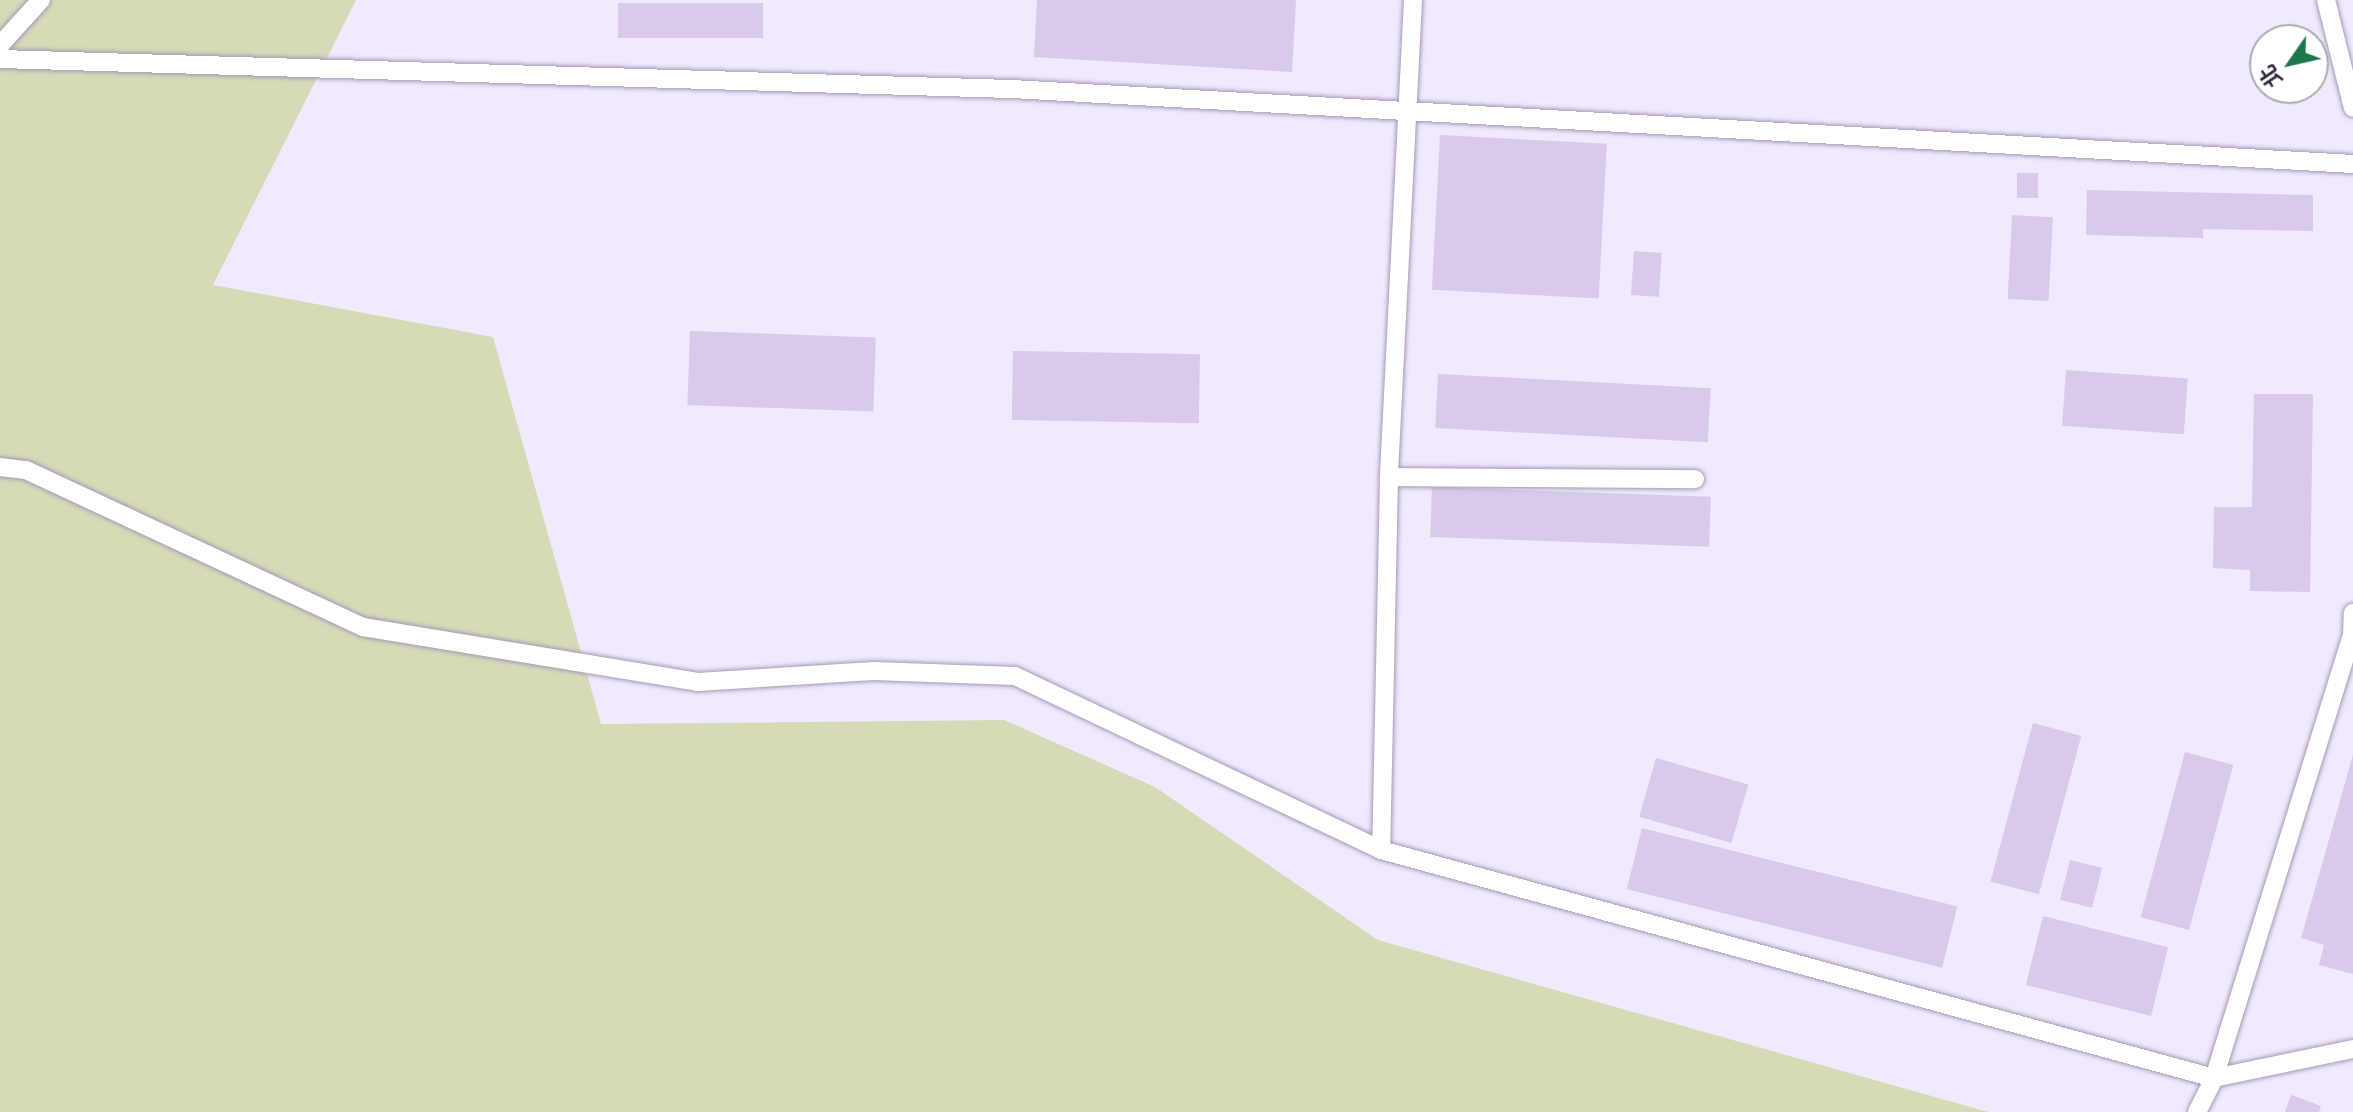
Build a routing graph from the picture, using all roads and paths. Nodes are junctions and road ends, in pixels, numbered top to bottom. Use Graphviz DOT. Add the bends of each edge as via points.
graph roads {
  1 [pos="41,0"];
  2 [pos="1413,0"];
  3 [pos="2326,0"];
  4 [pos="0,45"];
  5 [pos="0,59"];
  6 [pos="2353,108"];
  7 [pos="1404,111"];
  8 [pos="2353,164"];
  9 [pos="0,467"];
  10 [pos="1389,477"];
  11 [pos="1695,479"];
  12 [pos="2353,613"];
  13 [pos="1381,850"];
  14 [pos="2353,1049"];
  15 [pos="2214,1078"];
  16 [pos="2197,1112"];
  1 -- 4 [label="lane"];
  2 -- 7 [label="lane"];
  3 -- 6 [label="lane"];
  5 -- 7 [label="lane" via="996,89"];
  7 -- 8 [label="lane"];
  7 -- 10 [label="lane"];
  9 -- 13 [label="lane" via="26,470 363,627 698,682 874,671 1015,676"];
  10 -- 11 [label="lane"];
  10 -- 13 [label="lane"];
  12 -- 15 [label="lane" via="2352,636"];
  13 -- 15 [label="lane"];
  14 -- 15 [label="lane"];
  15 -- 16 [label="lane"];
}
